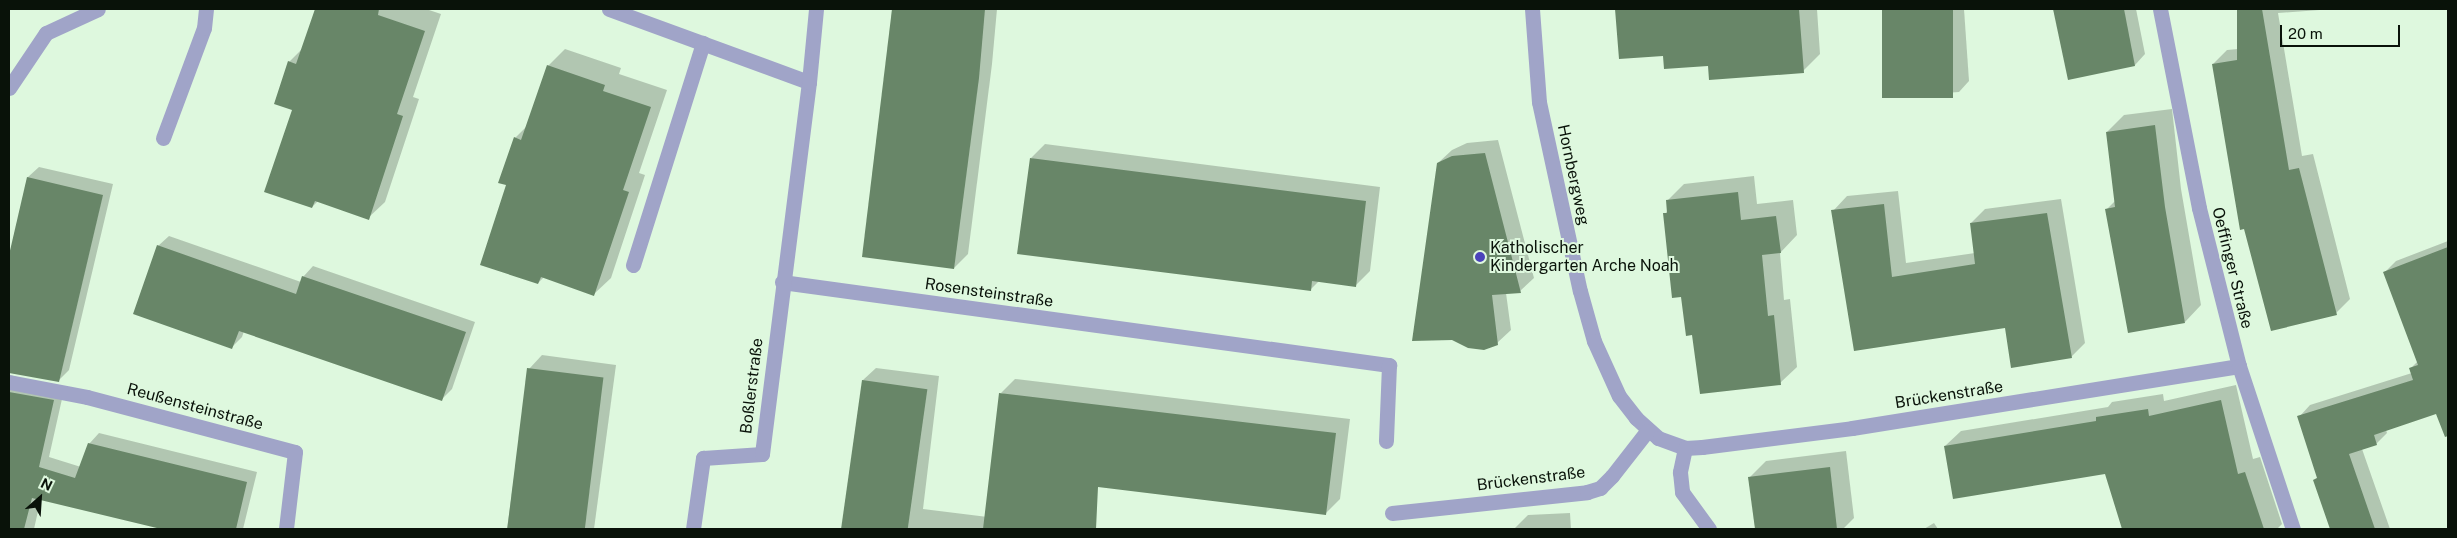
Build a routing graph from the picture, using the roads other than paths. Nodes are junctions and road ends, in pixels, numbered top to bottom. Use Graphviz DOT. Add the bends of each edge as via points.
graph roads {
  1 [pos="98,9"];
  2 [pos="206,9"];
  3 [pos="610,9"];
  4 [pos="816,9"];
  5 [pos="1532,9"];
  6 [pos="2160,9"];
  7 [pos="704,43"];
  8 [pos="809,82"];
  9 [pos="9,88"];
  10 [pos="163,138"];
  11 [pos="633,265"];
  12 [pos="782,282"];
  13 [pos="2239,366"];
  14 [pos="9,382"];
  15 [pos="1647,431"];
  16 [pos="1386,441"];
  17 [pos="1665,441"];
  18 [pos="1685,448"];
  19 [pos="1392,513"];
  20 [pos="286,529"];
  21 [pos="693,529"];
  22 [pos="1709,529"];
  23 [pos="2293,529"];
  1 -- 9 [label="street" via="46,32"];
  2 -- 10 [label="street" via="204,28"];
  3 -- 7 [label="street"];
  4 -- 8 [label="street"];
  5 -- 15 [label="street, Hornbergweg" via="1539,102 1580,291 1594,342 1619,396"];
  6 -- 13 [label="street, Oeffinger Straße" via="2199,208"];
  7 -- 8 [label="street"];
  7 -- 11 [label="street"];
  8 -- 12 [label="street"];
  12 -- 16 [label="street, Rosensteinstraße" via="1389,366"];
  12 -- 21 [label="street, Boßlerstraße" via="762,454 703,458"];
  13 -- 18 [label="street, Brückenstraße" via="1852,428"];
  13 -- 23 [label="street, Oeffinger Straße"];
  14 -- 20 [label="street, Reußensteinstraße" via="87,396 295,452"];
  15 -- 17 [label="street, Hornbergweg"];
  15 -- 19 [label="street, Brückenstraße" via="1600,488"];
  17 -- 18 [label="street, Brückenstraße"];
  18 -- 22 [label="street" via="1680,472 1682,492"];
}
